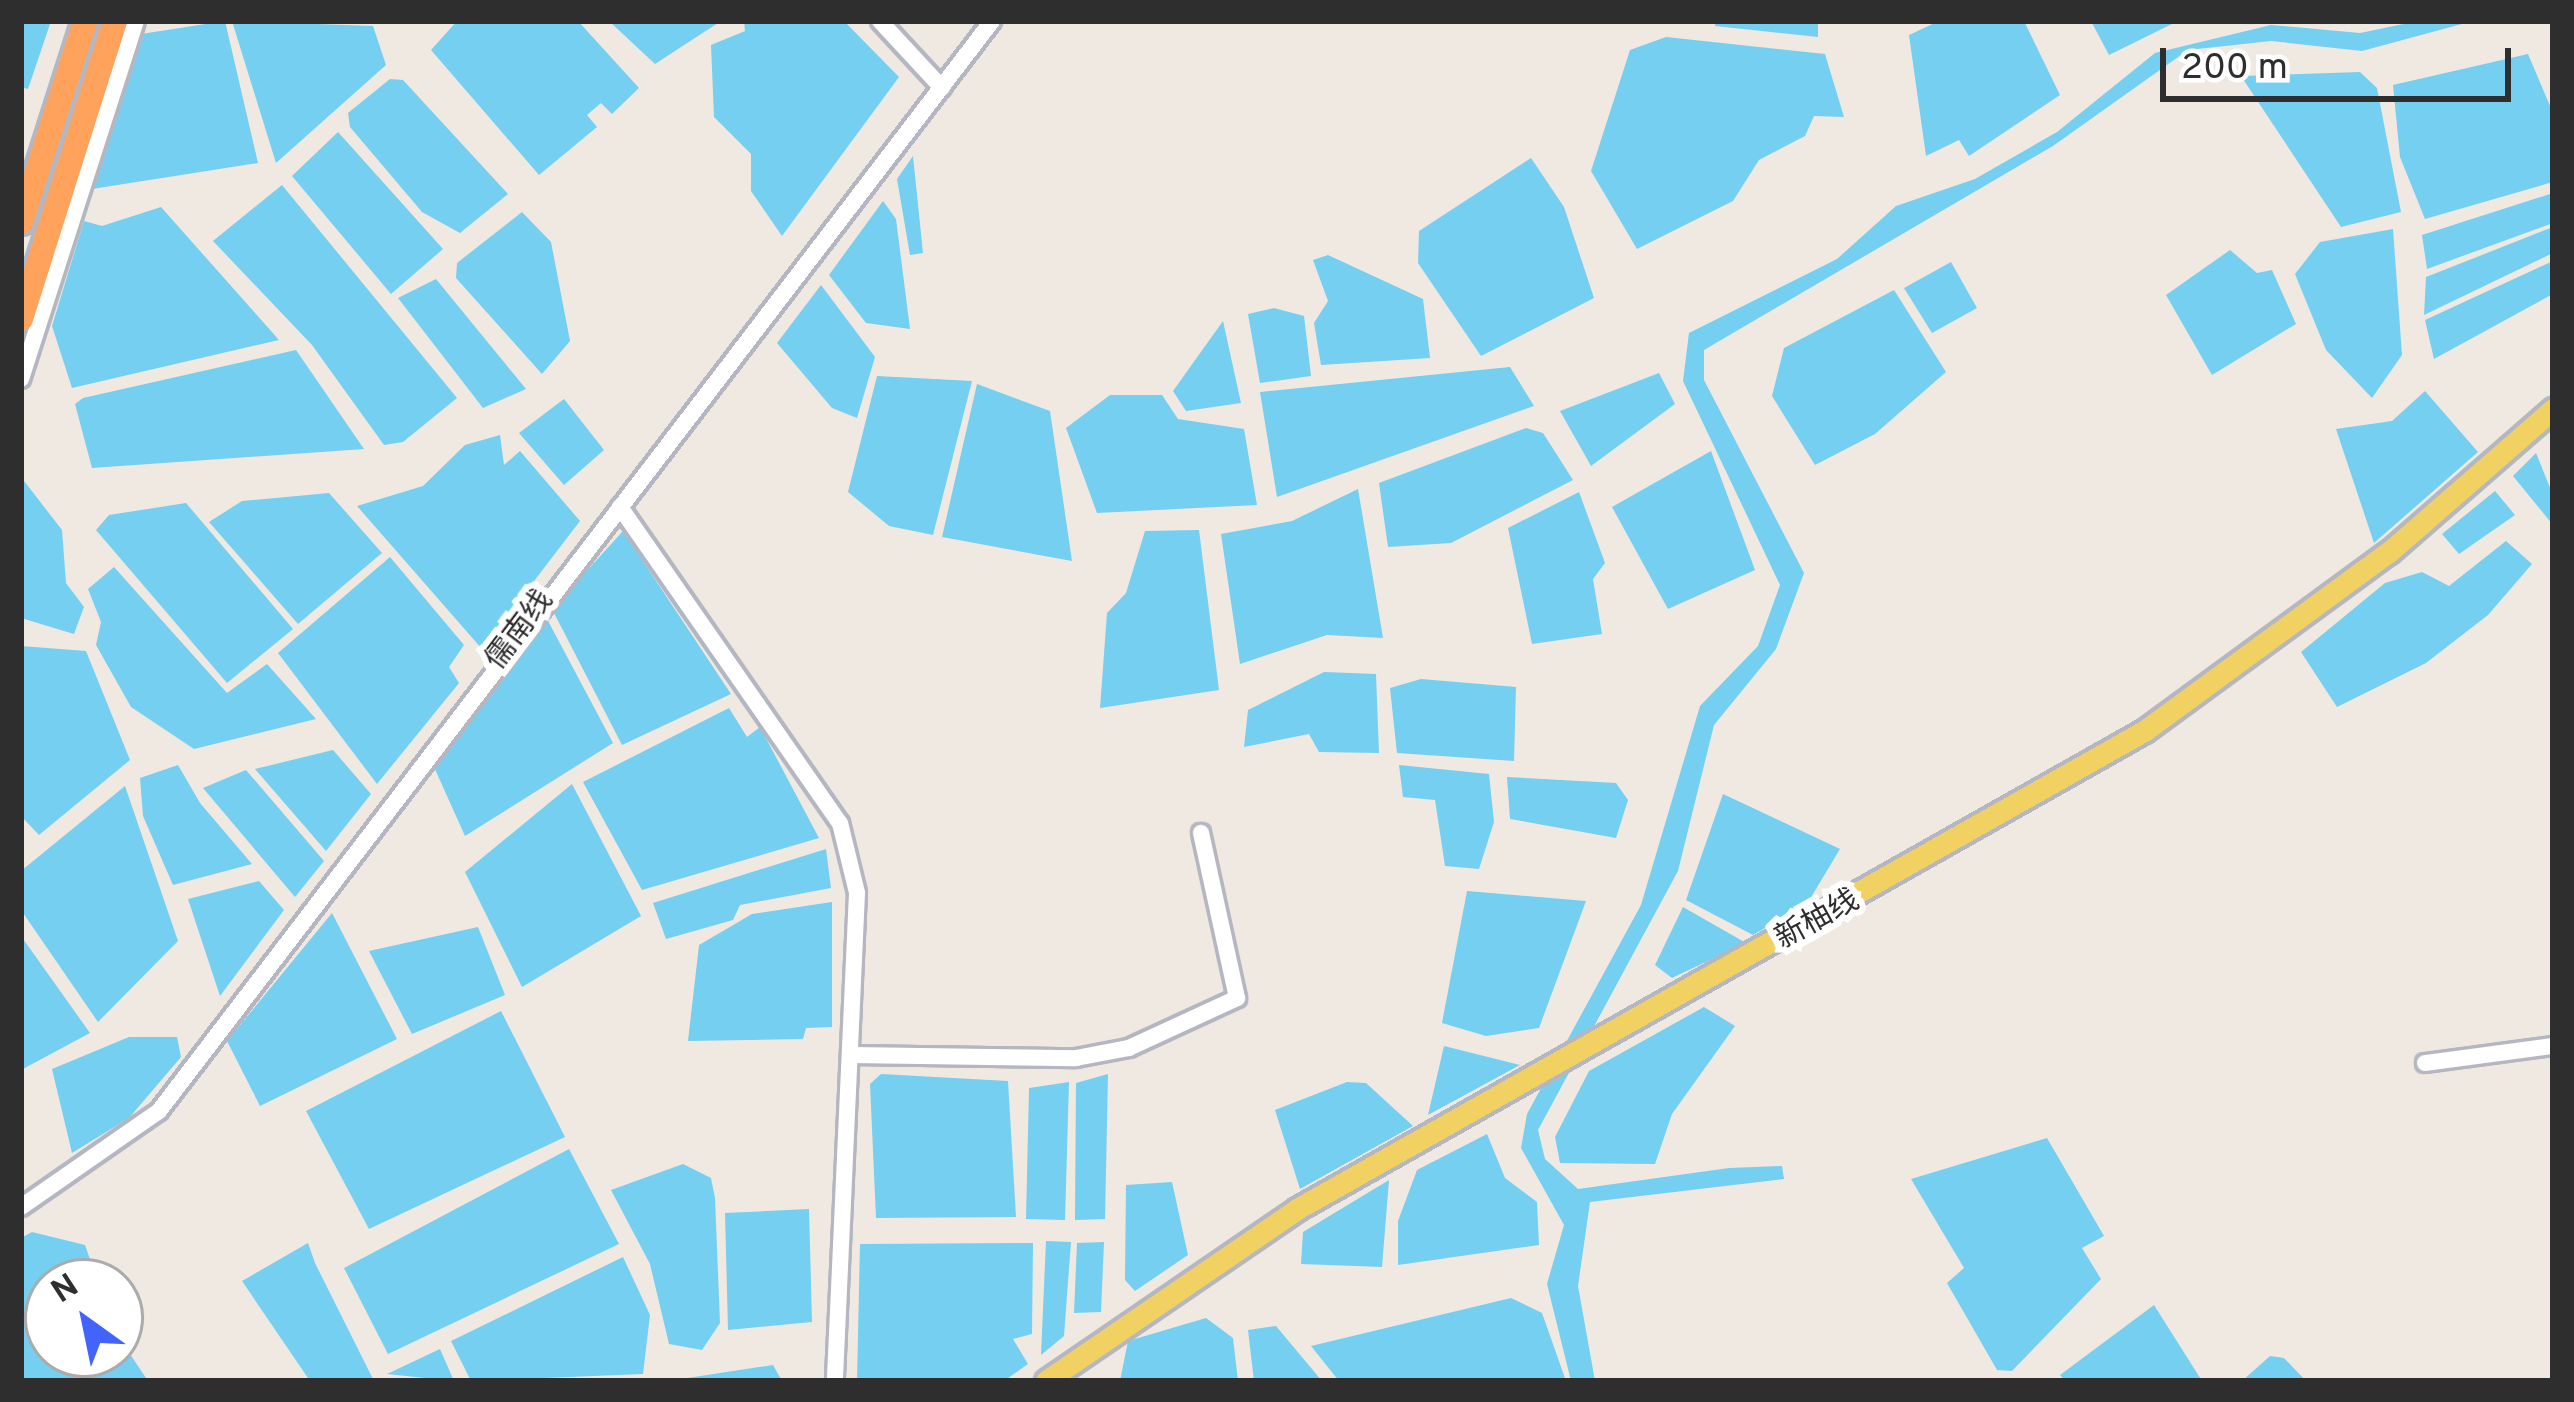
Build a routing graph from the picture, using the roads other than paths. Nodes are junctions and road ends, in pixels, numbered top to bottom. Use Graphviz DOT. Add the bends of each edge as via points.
graph roads {
  1 [pos="86,21"];
  2 [pos="115,21"];
  3 [pos="136,21"];
  4 [pos="880,21"];
  5 [pos="992,21"];
  6 [pos="942,88"];
  7 [pos="21,222"];
  8 [pos="21,319"];
  9 [pos="21,379"];
  10 [pos="2553,409"];
  11 [pos="620,507"];
  12 [pos="1201,833"];
  13 [pos="2553,1046"];
  14 [pos="850,1055"];
  15 [pos="2426,1063"];
  16 [pos="21,1207"];
  17 [pos="835,1381"];
  18 [pos="1046,1381"];
  1 -- 7 [label="highway"];
  2 -- 8 [label="highway"];
  3 -- 9 [label="street"];
  4 -- 6 [label="street"];
  5 -- 6 [label="street, 儒南线"];
  6 -- 11 [label="street, 儒南线"];
  10 -- 18 [label="main road, 新柚线" via="2390,552 2107,754 1297,1209"];
  11 -- 14 [label="street" via="840,823 857,893"];
  11 -- 16 [label="street, 儒南线" via="160,1111"];
  12 -- 14 [label="street" via="1237,998 1130,1048 1076,1058"];
  13 -- 15 [label="street"];
  14 -- 17 [label="street"];
}
